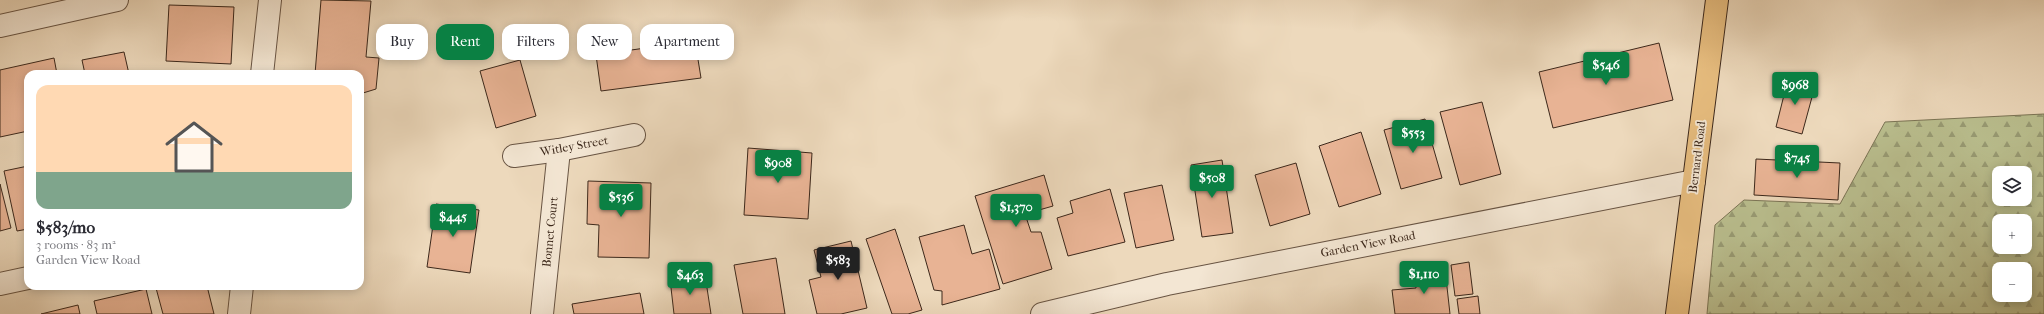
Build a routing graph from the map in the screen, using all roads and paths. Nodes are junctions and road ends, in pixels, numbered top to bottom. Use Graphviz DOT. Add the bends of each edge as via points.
graph roads {
  1 [pos="117,0"];
  2 [pos="270,0"];
  3 [pos="1717,0"];
  4 [pos="0,26"];
  5 [pos="262,70"];
  6 [pos="634,135"];
  7 [pos="559,150"];
  8 [pos="514,156"];
  9 [pos="1694,181"];
  10 [pos="24,279"];
  11 [pos="0,284"];
  12 [pos="242,290"];
  13 [pos="1066,311"];
  14 [pos="239,314"];
  15 [pos="542,314"];
  16 [pos="1042,314"];
  17 [pos="1677,314"];
  1 -- 4 [label="street"];
  2 -- 5 [label="street"];
  3 -- 9 [label="main road, Bernard Road"];
  6 -- 7 [label="street, Witley Street"];
  7 -- 8 [label="street, Witley Street"];
  7 -- 15 [label="street, Bonnet Court"];
  9 -- 13 [label="street, Garden View Road" via="1167,284"];
  9 -- 17 [label="main road, Bernard Road"];
  10 -- 11 [label="street"];
  12 -- 14 [label="street"];
  13 -- 16 [label="street, Garden View Road"];
}
